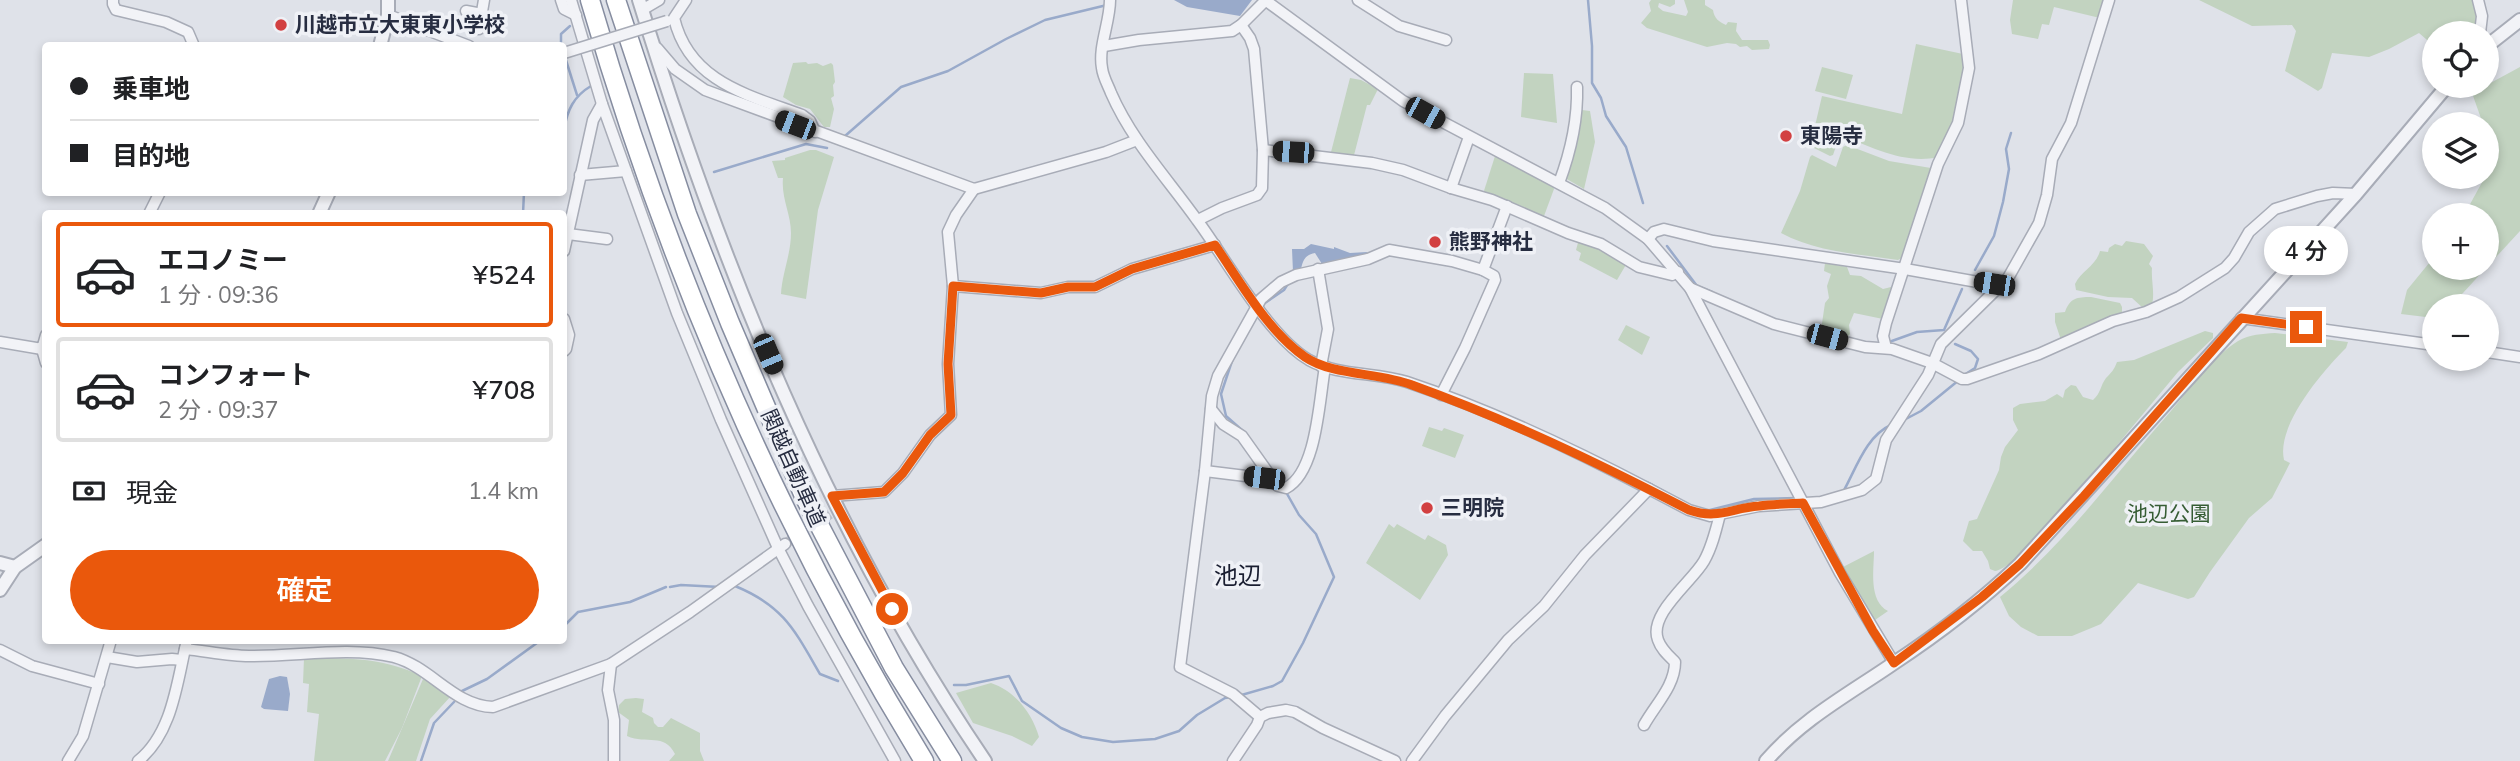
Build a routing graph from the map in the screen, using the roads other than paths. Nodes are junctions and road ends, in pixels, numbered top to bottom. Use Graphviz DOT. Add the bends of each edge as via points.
graph roads {
  1 [pos="113,0"];
  2 [pos="388,0"];
  3 [pos="484,0"];
  4 [pos="561,0"];
  5 [pos="571,0"];
  6 [pos="590,0"];
  7 [pos="616,0"];
  8 [pos="659,0"];
  9 [pos="686,0"];
  10 [pos="1265,0"];
  11 [pos="1358,0"];
  12 [pos="1961,0"];
  13 [pos="2109,0"];
  14 [pos="2479,0"];
  15 [pos="641,5"];
  16 [pos="1110,5"];
  17 [pos="466,12"];
  18 [pos="482,14"];
  19 [pos="388,15"];
  20 [pos="576,15"];
  21 [pos="671,19"];
  22 [pos="2520,20"];
  23 [pos="2481,21"];
  24 [pos="1241,25"];
  25 [pos="479,29"];
  26 [pos="2499,37"];
  27 [pos="1446,40"];
  28 [pos="192,42"];
  29 [pos="381,42"];
  30 [pos="458,42"];
  31 [pos="654,45"];
  32 [pos="1104,46"];
  33 [pos="567,52"];
  34 [pos="1577,87"];
  35 [pos="2437,98"];
  36 [pos="602,104"];
  37 [pos="814,132"];
  38 [pos="1469,137"];
  39 [pos="1137,141"];
  40 [pos="1263,150"];
  41 [pos="626,171"];
  42 [pos="580,175"];
  43 [pos="1559,183"];
  44 [pos="974,188"];
  45 [pos="1451,188"];
  46 [pos="2356,194"];
  47 [pos="1507,206"];
  48 [pos="1198,220"];
  49 [pos="568,234"];
  50 [pos="567,238"];
  51 [pos="607,239"];
  52 [pos="1648,239"];
  53 [pos="1215,245"];
  54 [pos="1318,269"];
  55 [pos="1905,269"];
  56 [pos="1483,270"];
  57 [pos="1678,272"];
  58 [pos="953,286"];
  59 [pos="2000,286"];
  60 [pos="1690,288"];
  61 [pos="1256,305"];
  62 [pos="2241,318"];
  63 [pos="0,342"];
  64 [pos="2422,343"];
  65 [pos="1886,348"];
  66 [pos="42,349"];
  67 [pos="2499,354"];
  68 [pos="2520,357"];
  69 [pos="1932,363"];
  70 [pos="1323,366"];
  71 [pos="1441,395"];
  72 [pos="1211,410"];
  73 [pos="1205,471"];
  74 [pos="1270,479"];
  75 [pos="1649,489"];
  76 [pos="832,496"];
  77 [pos="1803,503"];
  78 [pos="1720,514"];
  79 [pos="782,546"];
  80 [pos="42,548"];
  81 [pos="0,563"];
  82 [pos="15,567"];
  83 [pos="0,590"];
  84 [pos="110,644"];
  85 [pos="186,645"];
  86 [pos="0,650"];
  87 [pos="107,657"];
  88 [pos="182,660"];
  89 [pos="1894,663"];
  90 [pos="611,664"];
  91 [pos="99,684"];
  92 [pos="1260,717"];
  93 [pos="1644,725"];
  94 [pos="68,761"];
  95 [pos="138,761"];
  96 [pos="614,761"];
  97 [pos="895,761"];
  98 [pos="924,761"];
  99 [pos="951,761"];
  100 [pos="985,761"];
  101 [pos="1233,761"];
  102 [pos="1395,761"];
  103 [pos="1412,761"];
  104 [pos="1766,761"];
  1 -- 28 [label="street" via="116,10 166,22 188,32"];
  2 -- 19 [label="street"];
  3 -- 18 [label="street"];
  4 -- 20 [label="street" via="564,9"];
  5 -- 20 [label="street"];
  6 -- 98 [label="highway, 関越自動車道" via="663,221 723,370 789,520 873,678"];
  7 -- 99 [label="highway, 関越自動車道" via="687,214 804,496 894,668"];
  8 -- 15 [label="street"];
  9 -- 21 [label="street"];
  10 -- 24 [label="street"];
  10 -- 38 [label="street" via="1404,101"];
  11 -- 27 [label="street" via="1408,30"];
  12 -- 55 [label="street" via="1969,68 1958,123 1938,164"];
  13 -- 59 [label="street" via="2071,123 2052,159 2039,223"];
  14 -- 23 [label="street"];
  15 -- 31 [label="street"];
  16 -- 32 [label="street"];
  17 -- 18 [label="street"];
  18 -- 25 [label="street"];
  19 -- 29 [label="street"];
  19 -- 30 [label="street"];
  20 -- 36 [label="street"];
  21 -- 33 [label="street, bridge"];
  21 -- 37 [label="street" via="689,54 710,76 802,116"];
  22 -- 26 [label="street"];
  24 -- 32 [label="street" via="1226,32"];
  24 -- 40 [label="street" via="1254,49"];
  31 -- 37 [label="street" via="675,69 705,90"];
  31 -- 76 [label="street" via="701,189 777,377"];
  32 -- 39 [label="street" via="1104,75"];
  34 -- 43 [label="street" via="1571,150"];
  35 -- 46 [label="street"];
  36 -- 41 [label="street"];
  36 -- 42 [label="street" via="593,120"];
  37 -- 44 [label="street"];
  38 -- 43 [label="street"];
  38 -- 45 [label="street"];
  39 -- 44 [label="street"];
  39 -- 48 [label="street"];
  40 -- 45 [label="street" via="1387,165"];
  40 -- 48 [label="street" via="1262,188 1257,195"];
  41 -- 42 [label="street"];
  41 -- 79 [label="street" via="677,313 735,453"];
  42 -- 49 [label="street"];
  43 -- 52 [label="street"];
  44 -- 58 [label="street" via="948,232"];
  45 -- 47 [label="street"];
  46 -- 62 [label="street"];
  46 -- 69 [label="street" via="2333,193 2276,209 2249,232 2225,268 2146,312 1961,379"];
  47 -- 56 [label="street"];
  47 -- 57 [label="street" via="1601,244 1639,267 1672,275"];
  48 -- 53 [label="street"];
  49 -- 50 [label="street"];
  49 -- 51 [label="street"];
  52 -- 55 [label="street" via="1664,229 1713,241"];
  52 -- 57 [label="street"];
  53 -- 58 [label="street" via="1132,269 1095,287 1041,293"];
  53 -- 61 [label="street"];
  54 -- 56 [label="street" via="1396,250"];
  54 -- 61 [label="street" via="1282,282"];
  54 -- 70 [label="street" via="1328,328"];
  55 -- 59 [label="street"];
  55 -- 65 [label="street" via="1883,335"];
  56 -- 71 [label="street" via="1495,280"];
  57 -- 60 [label="street"];
  58 -- 76 [label="street" via="949,418 884,492"];
  59 -- 69 [label="street" via="1946,339"];
  60 -- 65 [label="street" via="1774,324"];
  60 -- 77 [label="street"];
  61 -- 70 [label="street" via="1290,345"];
  61 -- 72 [label="street" via="1218,376"];
  62 -- 64 [label="street"];
  62 -- 89 [label="street" via="2020,564"];
  63 -- 66 [label="street"];
  65 -- 69 [label="street"];
  67 -- 68 [label="street"];
  69 -- 77 [label="street" via="1886,440 1870,486"];
  70 -- 71 [label="street" via="1388,377"];
  70 -- 74 [label="street" via="1313,442 1301,474 1286,488"];
  71 -- 75 [label="street" via="1543,436"];
  72 -- 73 [label="street"];
  72 -- 74 [label="street" via="1249,443"];
  73 -- 74 [label="street"];
  73 -- 92 [label="street" via="1180,667 1235,696"];
  75 -- 78 [label="street" via="1689,510"];
  75 -- 103 [label="street" via="1508,640"];
  76 -- 100 [label="street" via="834,511"];
  77 -- 78 [label="street"];
  77 -- 89 [label="street"];
  78 -- 93 [label="street" via="1704,562 1660,619 1657,638 1675,668"];
  79 -- 90 [label="street"];
  79 -- 97 [label="street" via="827,641"];
  80 -- 82 [label="street"];
  81 -- 82 [label="street"];
  82 -- 83 [label="street"];
  84 -- 87 [label="street"];
  85 -- 88 [label="street"];
  85 -- 90 [label="street" via="246,656 359,652 395,658 422,669 478,707 493,707"];
  86 -- 91 [label="street" via="32,666"];
  87 -- 88 [label="street" via="137,663"];
  87 -- 91 [label="street"];
  88 -- 95 [label="street" via="164,725"];
  89 -- 104 [label="street" via="1807,721"];
  90 -- 96 [label="street" via="608,690"];
  91 -- 94 [label="street" via="83,736"];
  92 -- 101 [label="street"];
  92 -- 102 [label="street" via="1295,712"];
}
